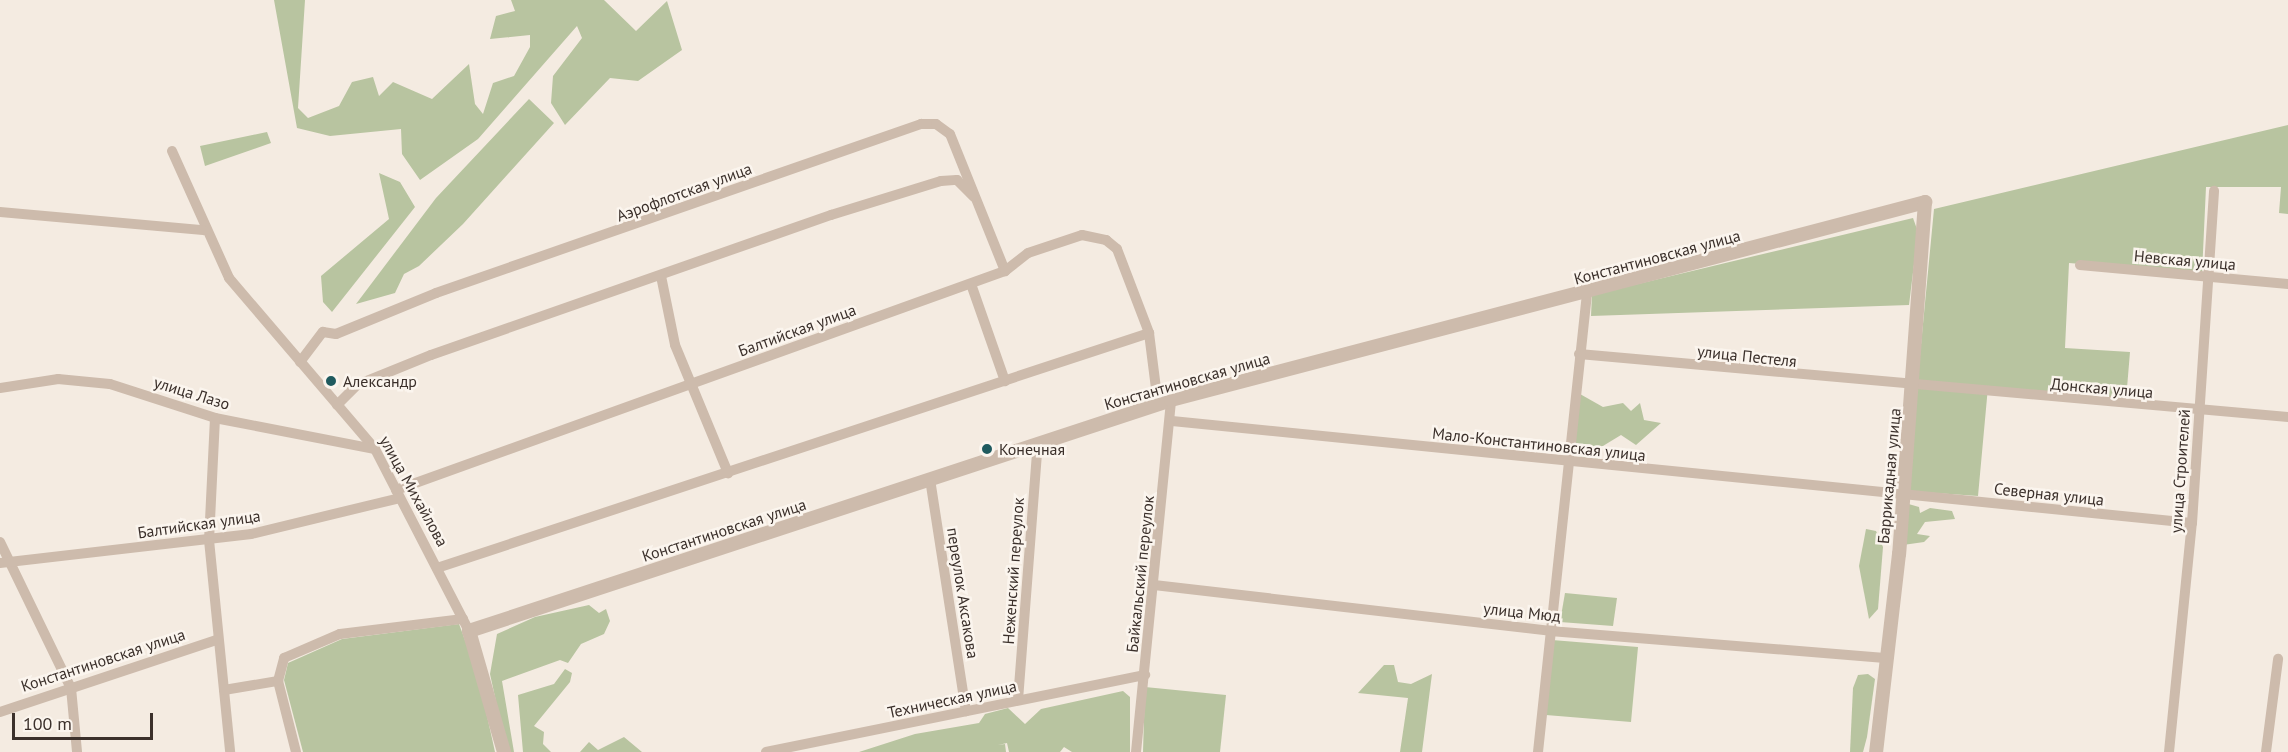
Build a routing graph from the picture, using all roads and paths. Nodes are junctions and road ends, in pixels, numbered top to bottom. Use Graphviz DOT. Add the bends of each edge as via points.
graph roads {
  1 [pos="172,151"];
  2 [pos="2214,191"];
  3 [pos="978,202"];
  4 [pos="1926,202"];
  5 [pos="0,212"];
  6 [pos="203,230"];
  7 [pos="2080,265"];
  8 [pos="1005,272"];
  9 [pos="661,276"];
  10 [pos="2207,277"];
  11 [pos="971,284"];
  12 [pos="2288,284"];
  13 [pos="1587,293"];
  14 [pos="1149,333"];
  15 [pos="1579,354"];
  16 [pos="300,362"];
  17 [pos="1005,381"];
  18 [pos="689,385"];
  19 [pos="1913,387"];
  20 [pos="0,388"];
  21 [pos="1164,402"];
  22 [pos="337,405"];
  23 [pos="2198,412"];
  24 [pos="2288,417"];
  25 [pos="215,418"];
  26 [pos="1172,421"];
  27 [pos="1038,443"];
  28 [pos="375,449"];
  29 [pos="1569,463"];
  30 [pos="728,473"];
  31 [pos="930,479"];
  32 [pos="398,494"];
  33 [pos="1903,495"];
  34 [pos="2192,523"];
  35 [pos="209,540"];
  36 [pos="0,542"];
  37 [pos="5,563"];
  38 [pos="437,568"];
  39 [pos="1154,585"];
  40 [pos="466,625"];
  41 [pos="1550,631"];
  42 [pos="216,640"];
  43 [pos="1888,658"];
  44 [pos="2278,659"];
  45 [pos="1145,675"];
  46 [pos="278,681"];
  47 [pos="71,688"];
  48 [pos="224,690"];
  49 [pos="1018,700"];
  50 [pos="966,711"];
  51 [pos="0,712"];
  52 [pos="77,752"];
  53 [pos="230,752"];
  54 [pos="296,752"];
  55 [pos="504,752"];
  56 [pos="766,752"];
  57 [pos="1136,752"];
  58 [pos="1538,752"];
  59 [pos="1876,752"];
  60 [pos="2169,752"];
  61 [pos="2266,752"];
  1 -- 6 [label="street, улица Михайлова"];
  2 -- 10 [label="street, улица Строителей"];
  3 -- 8 [label="street, Аэрофлотская улица"];
  3 -- 9 [label="street" via="957,180 941,181"];
  3 -- 16 [label="street, Аэрофлотская улица" via="950,134 936,124 921,124 436,293 336,334 323,332"];
  4 -- 13 [label="street, Константиновская улица"];
  4 -- 19 [label="street, Баррикадная улица"];
  5 -- 6 [label="street"];
  6 -- 16 [label="street, улица Михайлова" via="229,278"];
  7 -- 10 [label="street, Невская улица"];
  8 -- 11 [label="street, Балтийская улица"];
  8 -- 14 [label="street, Балтийская улица" via="1054,242 1082,235 1106,240 1117,249"];
  9 -- 18 [label="street"];
  9 -- 22 [label="street" via="431,355 357,386"];
  10 -- 12 [label="street, Невская улица"];
  10 -- 23 [label="street, улица Строителей"];
  11 -- 17 [label="street"];
  11 -- 18 [label="street, Балтийская улица"];
  13 -- 15 [label="street"];
  13 -- 21 [label="street, Константиновская улица"];
  14 -- 17 [label="street"];
  14 -- 21 [label="street, Балтийская улица"];
  15 -- 19 [label="street, улица Пестеля"];
  15 -- 29 [label="street"];
  16 -- 22 [label="street, улица Михайлова"];
  17 -- 30 [label="street"];
  18 -- 30 [label="street"];
  18 -- 32 [label="street, Балтийская улица"];
  19 -- 23 [label="street, Донская улица"];
  19 -- 33 [label="street, Баррикадная улица"];
  20 -- 25 [label="street, улица Лазо" via="58,379 110,384"];
  21 -- 26 [label="street, Байкальский переулок"];
  21 -- 27 [label="street, Константиновская улица"];
  22 -- 28 [label="street, улица Михайлова"];
  23 -- 24 [label="street, Донская улица"];
  23 -- 34 [label="street, улица Строителей"];
  25 -- 28 [label="street, улица Лазо"];
  25 -- 35 [label="street"];
  26 -- 29 [label="street, Мало-Константиновская улица"];
  26 -- 39 [label="street, Байкальский переулок"];
  27 -- 31 [label="street, Константиновская улица"];
  27 -- 49 [label="street, Неженский переулок"];
  28 -- 32 [label="street, улица Михайлова"];
  29 -- 33 [label="street, Мало-Константиновская улица"];
  29 -- 41 [label="street"];
  30 -- 38 [label="street"];
  31 -- 40 [label="street, Константиновская улица"];
  31 -- 50 [label="street, переулок Аксакова"];
  32 -- 35 [label="street, Балтийская улица"];
  32 -- 38 [label="street, улица Михайлова"];
  33 -- 34 [label="street, Северная улица"];
  33 -- 43 [label="street, Баррикадная улица"];
  34 -- 60 [label="street, улица Строителей"];
  35 -- 37 [label="street, Балтийская улица"];
  35 -- 42 [label="street"];
  36 -- 37 [label="street"];
  37 -- 47 [label="street"];
  38 -- 40 [label="street, улица Михайлова"];
  39 -- 41 [label="street, улица Мюд"];
  39 -- 45 [label="street, Байкальский переулок"];
  40 -- 46 [label="street, Константиновская улица" via="340,634 284,658"];
  40 -- 55 [label="street, улица Михайлова"];
  41 -- 43 [label="street, улица Мюд"];
  41 -- 58 [label="street"];
  42 -- 47 [label="street, Константиновская улица"];
  42 -- 48 [label="street"];
  43 -- 59 [label="street, Баррикадная улица"];
  44 -- 61 [label="street"];
  45 -- 49 [label="street, Техническая улица"];
  45 -- 57 [label="street, Байкальский переулок"];
  46 -- 48 [label="street"];
  46 -- 54 [label="street"];
  47 -- 51 [label="street, Константиновская улица"];
  47 -- 52 [label="street"];
  48 -- 53 [label="street"];
  49 -- 50 [label="street, Техническая улица"];
  50 -- 56 [label="street, Техническая улица"];
}
